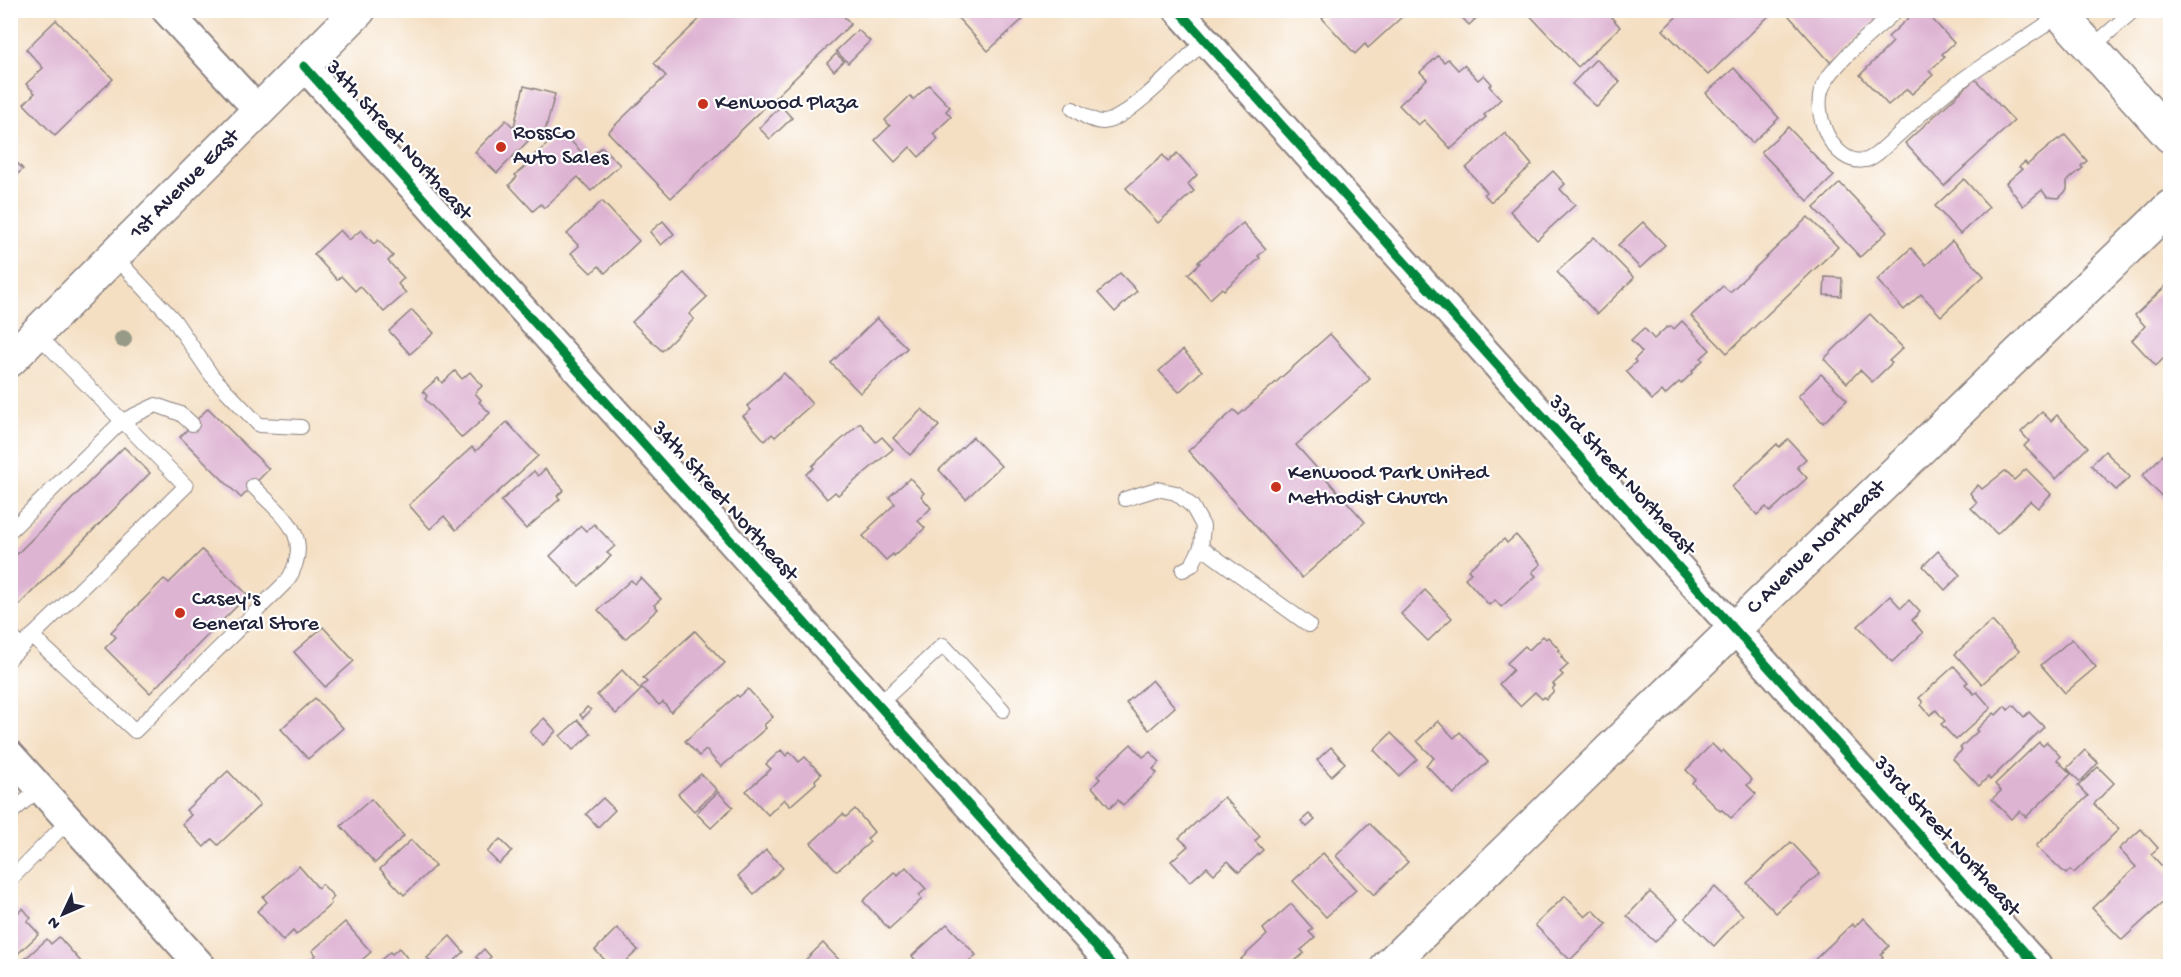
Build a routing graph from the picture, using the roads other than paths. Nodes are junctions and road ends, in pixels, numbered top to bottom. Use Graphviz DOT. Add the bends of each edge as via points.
graph roads {
  1 [pos="359,10"];
  2 [pos="1178,10"];
  3 [pos="1897,10"];
  4 [pos="2134,10"];
  5 [pos="171,12"];
  6 [pos="2059,12"];
  7 [pos="1205,40"];
  8 [pos="2091,48"];
  9 [pos="304,66"];
  10 [pos="1073,109"];
  11 [pos="259,111"];
  12 [pos="2170,136"];
  13 [pos="2170,207"];
  14 [pos="114,256"];
  15 [pos="37,334"];
  16 [pos="10,360"];
  17 [pos="122,421"];
  18 [pos="192,424"];
  19 [pos="301,427"];
  20 [pos="253,486"];
  21 [pos="1125,499"];
  22 [pos="10,531"];
  23 [pos="1201,547"];
  24 [pos="1183,570"];
  25 [pos="1309,625"];
  26 [pos="1733,630"];
  27 [pos="10,635"];
  28 [pos="32,636"];
  29 [pos="22,647"];
  30 [pos="10,658"];
  31 [pos="879,704"];
  32 [pos="1003,710"];
  33 [pos="10,755"];
  34 [pos="40,788"];
  35 [pos="10,814"];
  36 [pos="69,820"];
  37 [pos="10,880"];
  38 [pos="201,966"];
  39 [pos="1113,966"];
  40 [pos="1388,966"];
  41 [pos="2037,966"];
  1 -- 9 [label="street, 1st Avenue East"];
  2 -- 7 [label="street, 33rd Street Northeast"];
  3 -- 6 [label="lane" via="1846,57 1824,84 1819,99 1830,140 1840,152 1855,159 1867,160 1878,153 1947,92"];
  4 -- 8 [label="lane"];
  5 -- 11 [label="street"];
  6 -- 8 [label="street"];
  7 -- 10 [label="lane" via="1117,119 1103,122"];
  7 -- 26 [label="street, 33rd Street Northeast"];
  8 -- 12 [label="street"];
  9 -- 11 [label="street, 1st Avenue East"];
  9 -- 31 [label="street, 34th Street Northeast"];
  11 -- 14 [label="street, 1st Avenue East"];
  13 -- 26 [label="street, C Avenue Northeast"];
  14 -- 15 [label="street, 1st Avenue East"];
  14 -- 19 [label="lane" via="174,320 212,376 259,425"];
  15 -- 16 [label="street, 1st Avenue East"];
  15 -- 17 [label="lane"];
  17 -- 18 [label="lane" via="156,405 181,414"];
  17 -- 22 [label="lane"];
  17 -- 28 [label="lane" via="186,486"];
  20 -- 28 [label="lane" via="298,539 296,568 135,731"];
  21 -- 23 [label="lane" via="1157,489 1176,493 1192,506 1203,526"];
  23 -- 24 [label="lane" via="1192,565"];
  23 -- 25 [label="lane"];
  26 -- 40 [label="street, C Avenue Northeast"];
  26 -- 41 [label="street, 33rd Street Northeast"];
  27 -- 29 [label="lane"];
  28 -- 29 [label="lane"];
  29 -- 30 [label="lane"];
  31 -- 32 [label="lane" via="943,645"];
  31 -- 39 [label="street, 34th Street Northeast"];
  33 -- 34 [label="street"];
  34 -- 35 [label="lane"];
  34 -- 36 [label="street"];
  36 -- 37 [label="lane"];
  36 -- 38 [label="street"];
}
